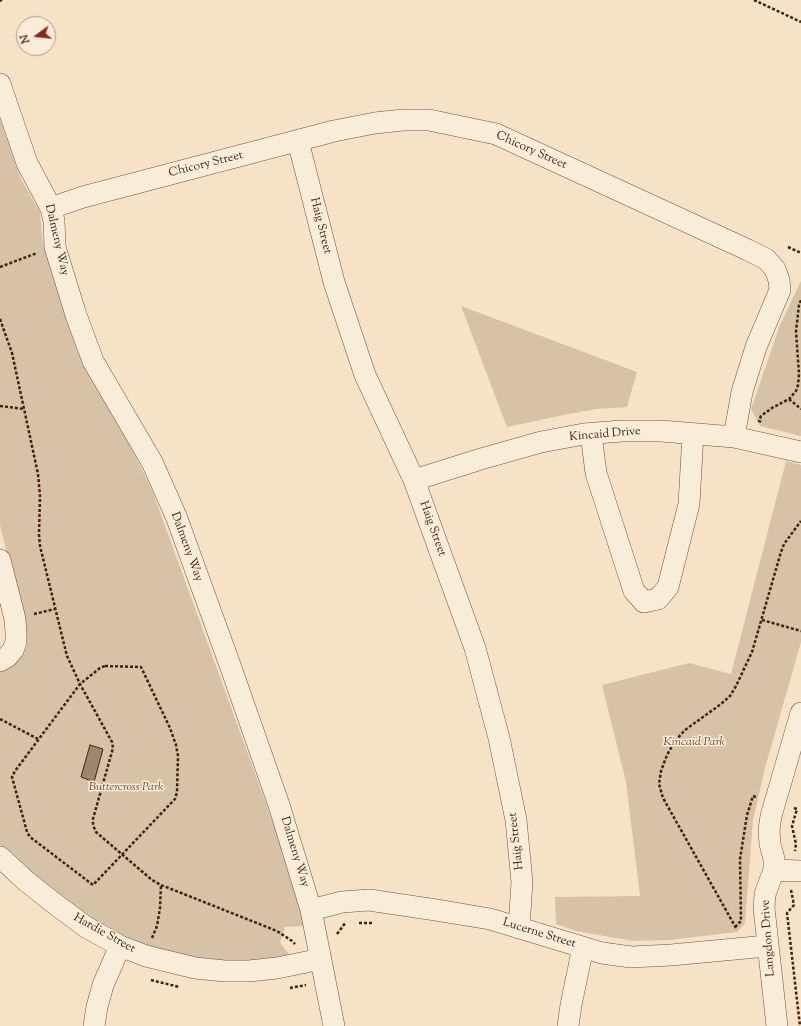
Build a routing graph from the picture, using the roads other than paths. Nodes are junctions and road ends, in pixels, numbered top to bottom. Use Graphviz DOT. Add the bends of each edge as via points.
graph roads {
  1 [pos="0,84"];
  2 [pos="298,141"];
  3 [pos="51,208"];
  4 [pos="591,434"];
  5 [pos="693,434"];
  6 [pos="734,437"];
  7 [pos="801,452"];
  8 [pos="414,480"];
  9 [pos="0,560"];
  10 [pos="0,661"];
  11 [pos="801,713"];
  12 [pos="0,857"];
  13 [pos="774,870"];
  14 [pos="801,871"];
  15 [pos="311,910"];
  16 [pos="519,928"];
  17 [pos="120,946"];
  18 [pos="767,946"];
  19 [pos="583,947"];
  20 [pos="321,959"];
  21 [pos="94,1026"];
  22 [pos="334,1026"];
  23 [pos="568,1026"];
  24 [pos="777,1026"];
  1 -- 3 [label="street, Dalmeny Way" via="18,142"];
  2 -- 3 [label="street, Chicory Street" via="83,197"];
  2 -- 6 [label="street, Chicory Street" via="375,123 403,120 429,120 496,134 766,260 775,269 780,290 756,347 742,392"];
  2 -- 8 [label="street, Haig Street" via="334,282 365,375"];
  3 -- 15 [label="street, Dalmeny Way" via="55,248 93,361 152,462 176,516 279,805"];
  4 -- 5 [label="street, Kincaid Drive" via="661,431"];
  4 -- 5 [label="street" via="596,473 634,591 644,602 658,599 668,587 689,504"];
  4 -- 8 [label="street, Kincaid Drive" via="541,442"];
  5 -- 6 [label="street, Kincaid Drive"];
  6 -- 7 [label="street, Kincaid Drive"];
  8 -- 16 [label="street, Haig Street" via="475,648 499,738 516,820 522,882"];
  9 -- 10 [label="street" via="16,633 13,650"];
  11 -- 13 [label="street, Langdon Drive" via="771,816 769,830"];
  12 -- 17 [label="street, Hardie Street" via="86,927"];
  13 -- 14 [label="street"];
  13 -- 18 [label="street, Langdon Drive" via="765,894"];
  15 -- 16 [label="street, Lucerne Street" via="342,902 369,900 490,919"];
  15 -- 20 [label="street, Dalmeny Way"];
  16 -- 19 [label="street, Lucerne Street"];
  17 -- 20 [label="street, Hardie Street" via="146,956 195,968 225,971 263,969"];
  17 -- 21 [label="street" via="103,985"];
  18 -- 19 [label="street, Lucerne Street" via="631,957"];
  18 -- 24 [label="street, Langdon Drive"];
  19 -- 23 [label="street"];
  20 -- 22 [label="street, Dalmeny Way"];
}
